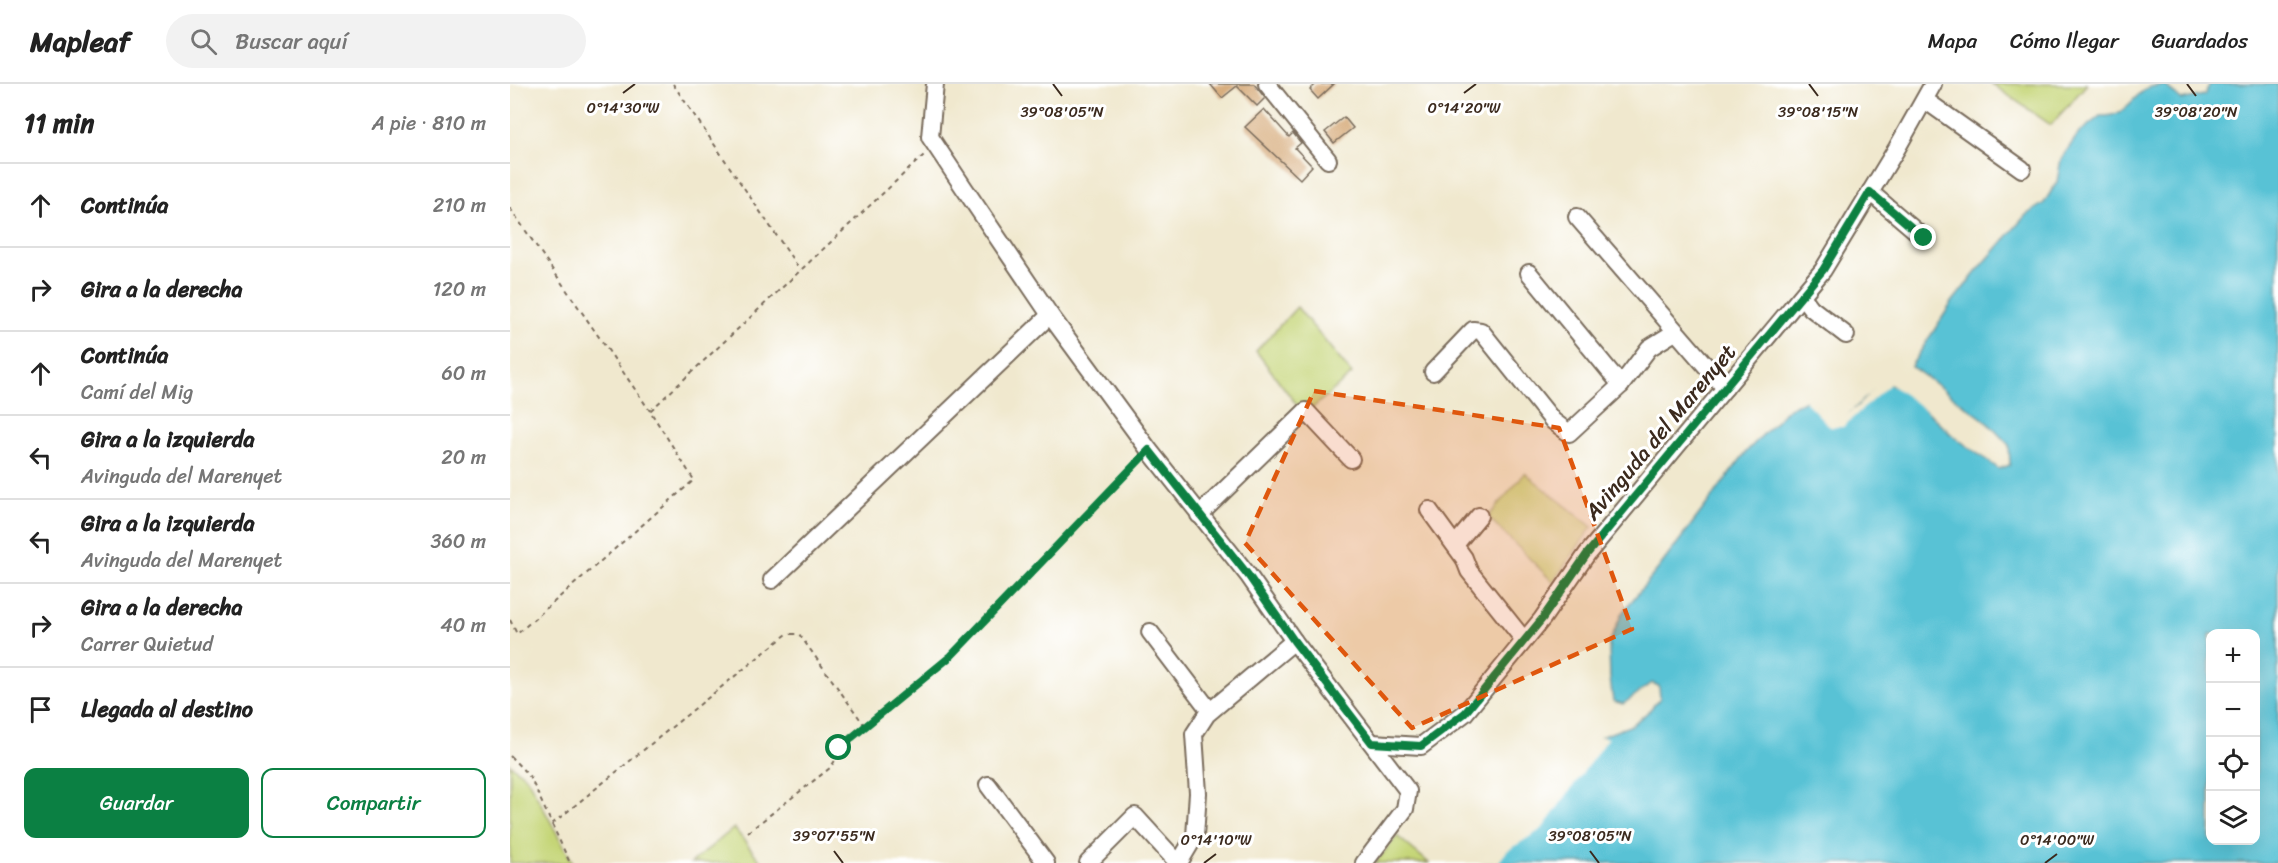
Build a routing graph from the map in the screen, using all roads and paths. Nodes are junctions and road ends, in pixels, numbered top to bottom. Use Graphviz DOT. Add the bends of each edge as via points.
graph roads {
  1 [pos="673,84"];
  2 [pos="935,84"];
  3 [pos="1267,84"];
  4 [pos="1933,84"];
  5 [pos="1925,100"];
  6 [pos="935,144"];
  7 [pos="1328,160"];
  8 [pos="2022,169"];
  9 [pos="1870,192"];
  10 [pos="510,208"];
  11 [pos="1577,217"];
  12 [pos="1924,238"];
  13 [pos="800,270"];
  14 [pos="1529,273"];
  15 [pos="1802,296"];
  16 [pos="1050,315"];
  17 [pos="1676,332"];
  18 [pos="1846,335"];
  19 [pos="1433,372"];
  20 [pos="1621,385"];
  21 [pos="1725,388"];
  22 [pos="650,411"];
  23 [pos="1149,450"];
  24 [pos="1351,459"];
  25 [pos="1429,510"];
  26 [pos="1199,515"];
  27 [pos="1479,516"];
  28 [pos="1455,545"];
  29 [pos="771,580"];
  30 [pos="510,620"];
  31 [pos="1150,632"];
  32 [pos="1524,640"];
  33 [pos="1294,641"];
  34 [pos="1210,711"];
  35 [pos="865,726"];
  36 [pos="1372,743"];
  37 [pos="510,756"];
  38 [pos="988,785"];
  39 [pos="552,824"];
  40 [pos="748,832"];
  41 [pos="570,863"];
  42 [pos="1046,863"];
  43 [pos="1088,863"];
  44 [pos="1179,863"];
  45 [pos="1364,863"];
  1 -- 13 [label="path"];
  2 -- 6 [label="street" via="930,137"];
  3 -- 7 [label="street"];
  4 -- 5 [label="street, Avinguda del Marenyet"];
  5 -- 8 [label="street"];
  5 -- 9 [label="street, Avinguda del Marenyet"];
  6 -- 13 [label="path"];
  6 -- 16 [label="street"];
  9 -- 12 [label="street"];
  9 -- 15 [label="street, Avinguda del Marenyet" via="1823,270"];
  10 -- 22 [label="path"];
  11 -- 17 [label="street"];
  13 -- 22 [label="path"];
  14 -- 20 [label="street"];
  15 -- 18 [label="street" via="1811,308"];
  15 -- 21 [label="street, Avinguda del Marenyet"];
  16 -- 23 [label="street"];
  16 -- 29 [label="street"];
  17 -- 20 [label="street" via="1649,348"];
  17 -- 21 [label="street"];
  19 -- 20 [label="street" via="1473,330 1481,331 1553,421 1569,433"];
  21 -- 32 [label="street, Avinguda del Marenyet" via="1587,554"];
  22 -- 30 [label="path" via="694,480 516,634"];
  23 -- 26 [label="street"];
  23 -- 35 [label="path" via="951,656"];
  24 -- 26 [label="street" via="1306,411"];
  25 -- 28 [label="street"];
  26 -- 33 [label="street" via="1248,575"];
  27 -- 28 [label="street"];
  28 -- 32 [label="street" via="1469,571"];
  31 -- 34 [label="street"];
  32 -- 36 [label="street, Avinguda del Marenyet" via="1465,713 1421,746"];
  33 -- 34 [label="street"];
  33 -- 36 [label="street"];
  34 -- 44 [label="street" via="1194,734 1198,793 1195,836"];
  35 -- 39 [label="path" via="799,634 787,634"];
  35 -- 40 [label="path" via="839,748 830,768"];
  36 -- 45 [label="street" via="1408,791 1405,809"];
  37 -- 39 [label="path" via="530,777"];
  38 -- 42 [label="street"];
  39 -- 41 [label="path"];
  43 -- 44 [label="street" via="1135,816"];
}
